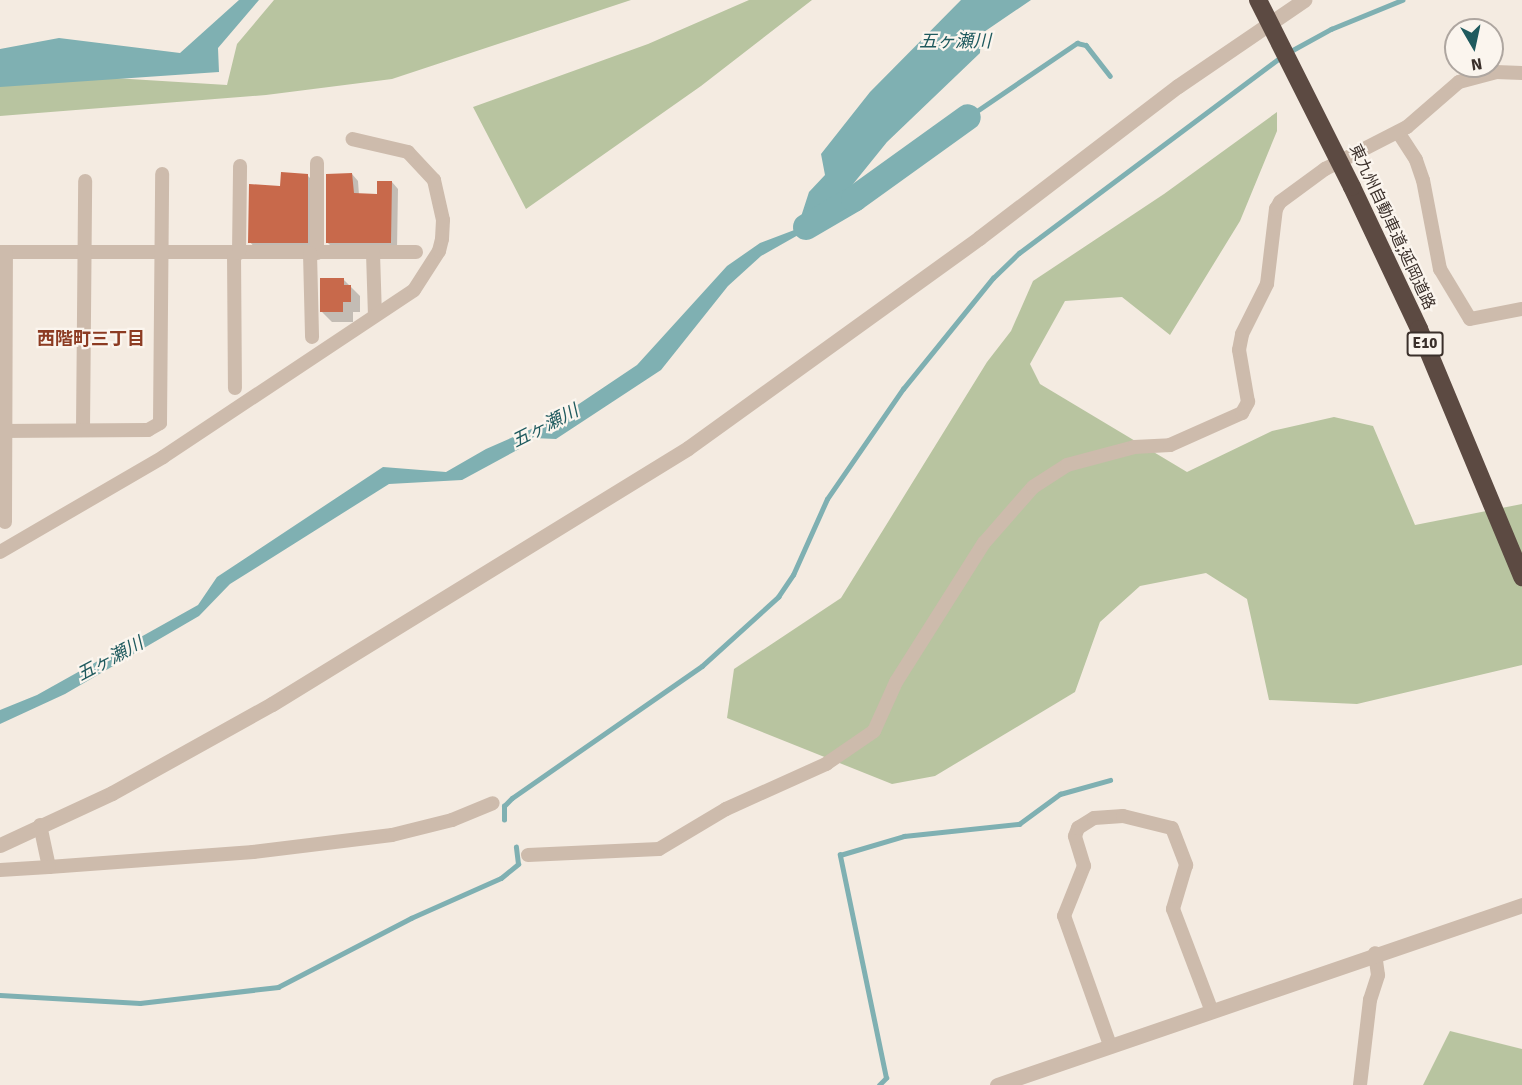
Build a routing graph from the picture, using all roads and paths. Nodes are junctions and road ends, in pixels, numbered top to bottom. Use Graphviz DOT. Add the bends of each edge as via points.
graph roads {
  1 [pos="1258,0"];
  2 [pos="1304,0"];
  3 [pos="1522,73"];
  4 [pos="1398,132"];
  5 [pos="351,139"];
  6 [pos="317,163"];
  7 [pos="240,166"];
  8 [pos="162,174"];
  9 [pos="85,181"];
  10 [pos="3,252"];
  11 [pos="84,252"];
  12 [pos="416,252"];
  13 [pos="161,253"];
  14 [pos="236,253"];
  15 [pos="314,253"];
  16 [pos="373,253"];
  17 [pos="1522,309"];
  18 [pos="375,315"];
  19 [pos="312,337"];
  20 [pos="235,388"];
  21 [pos="83,430"];
  22 [pos="2,431"];
  23 [pos="1493,503"];
  24 [pos="5,522"];
  25 [pos="0,552"];
  26 [pos="1522,566"];
  27 [pos="1522,576"];
  28 [pos="493,803"];
  29 [pos="40,825"];
  30 [pos="0,845"];
  31 [pos="528,855"];
  32 [pos="49,867"];
  33 [pos="0,870"];
  34 [pos="1522,905"];
  35 [pos="1375,953"];
  36 [pos="1211,1009"];
  37 [pos="1110,1045"];
  38 [pos="997,1085"];
  39 [pos="1360,1085"];
  1 -- 23 [label="highway, 東九州自動車道;延岡道路 / E10, bridge" via="1353,187"];
  2 -- 29 [label="street" via="1178,86 979,238 688,448 272,704 112,793"];
  3 -- 4 [label="street" via="1496,72 1459,82"];
  4 -- 17 [label="street" via="1416,160 1423,180 1440,269 1470,319"];
  4 -- 31 [label="street" via="1325,169 1276,209 1267,284 1242,334 1239,350 1248,402 1242,413 1170,445 1134,447 1067,465 1033,487 984,543 896,682 874,731 826,764 726,809 659,849"];
  5 -- 18 [label="street" via="393,146 423,165 434,180 443,220 439,251 414,290"];
  6 -- 15 [label="street"];
  7 -- 14 [label="street"];
  8 -- 13 [label="street"];
  9 -- 11 [label="street"];
  10 -- 11 [label="street"];
  10 -- 22 [label="street"];
  11 -- 13 [label="street"];
  11 -- 21 [label="street"];
  12 -- 16 [label="street"];
  13 -- 14 [label="street"];
  13 -- 21 [label="street" via="160,423 148,430"];
  14 -- 15 [label="street"];
  14 -- 20 [label="street"];
  15 -- 16 [label="street"];
  15 -- 19 [label="street"];
  16 -- 18 [label="street"];
  18 -- 25 [label="street" via="163,457"];
  21 -- 22 [label="street"];
  22 -- 24 [label="street"];
  23 -- 26 [label="highway"];
  23 -- 27 [label="highway, 東九州自動車道;延岡道路 / E10"];
  28 -- 32 [label="street" via="452,820 392,835 253,852"];
  29 -- 30 [label="street"];
  29 -- 32 [label="street"];
  32 -- 33 [label="street"];
  34 -- 35 [label="street"];
  35 -- 36 [label="street"];
  35 -- 39 [label="street" via="1378,975 1370,1000"];
  36 -- 37 [label="street"];
  36 -- 37 [label="street" via="1173,909 1186,865 1172,828 1123,816 1094,818 1078,828 1075,836 1084,866 1064,916"];
  37 -- 38 [label="street"];
}
